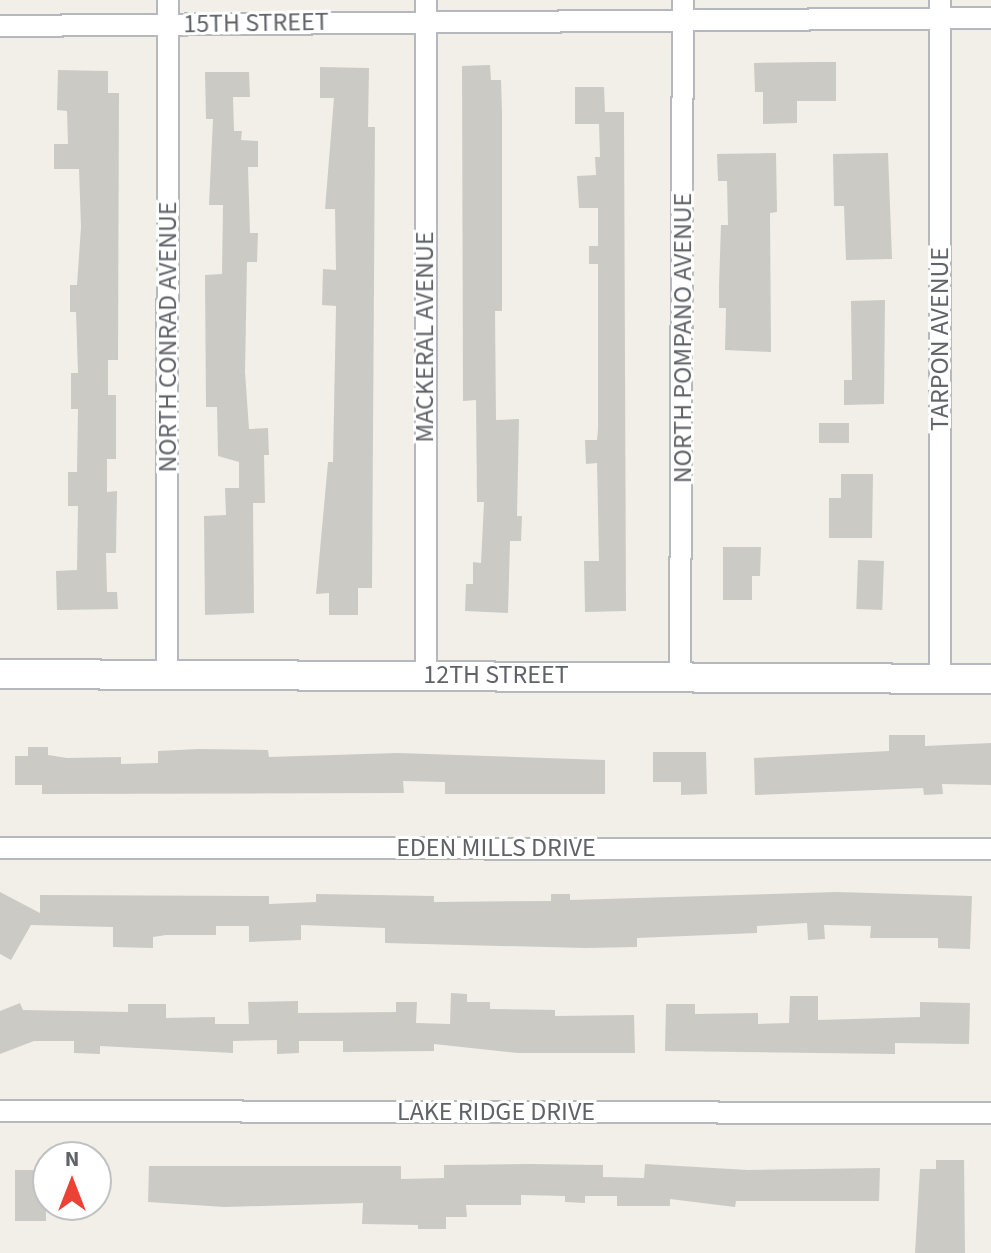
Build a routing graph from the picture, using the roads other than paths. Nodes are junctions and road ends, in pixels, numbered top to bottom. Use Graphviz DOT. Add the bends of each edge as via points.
graph roads {
  1 [pos="168,0"];
  2 [pos="426,0"];
  3 [pos="683,0"];
  4 [pos="940,10"];
  5 [pos="991,18"];
  6 [pos="426,21"];
  7 [pos="683,22"];
  8 [pos="168,24"];
  9 [pos="0,26"];
  10 [pos="0,674"];
  11 [pos="426,674"];
  12 [pos="167,675"];
  13 [pos="680,676"];
  14 [pos="940,677"];
  15 [pos="991,679"];
  16 [pos="0,848"];
  17 [pos="991,849"];
  18 [pos="0,1111"];
  19 [pos="991,1113"];
  1 -- 8 [label="street, NORTH CONRAD AVENUE"];
  2 -- 6 [label="street, MACKERAL AVENUE"];
  3 -- 7 [label="street, NORTH POMPANO AVENUE"];
  4 -- 5 [label="street, 15TH STREET"];
  4 -- 7 [label="street, 15TH STREET"];
  4 -- 14 [label="street, TARPON AVENUE"];
  6 -- 7 [label="street, 15TH STREET"];
  6 -- 8 [label="street, 15TH STREET"];
  6 -- 11 [label="street, MACKERAL AVENUE"];
  7 -- 13 [label="street, NORTH POMPANO AVENUE"];
  8 -- 9 [label="street, 15TH STREET"];
  8 -- 12 [label="street, NORTH CONRAD AVENUE"];
  10 -- 12 [label="street, 12TH STREET"];
  11 -- 12 [label="street, 12TH STREET"];
  11 -- 13 [label="street, 12TH STREET"];
  13 -- 14 [label="street, 12TH STREET"];
  14 -- 15 [label="street, 12TH STREET"];
  16 -- 17 [label="street, EDEN MILLS DRIVE"];
  18 -- 19 [label="street, LAKE RIDGE DRIVE"];
}
